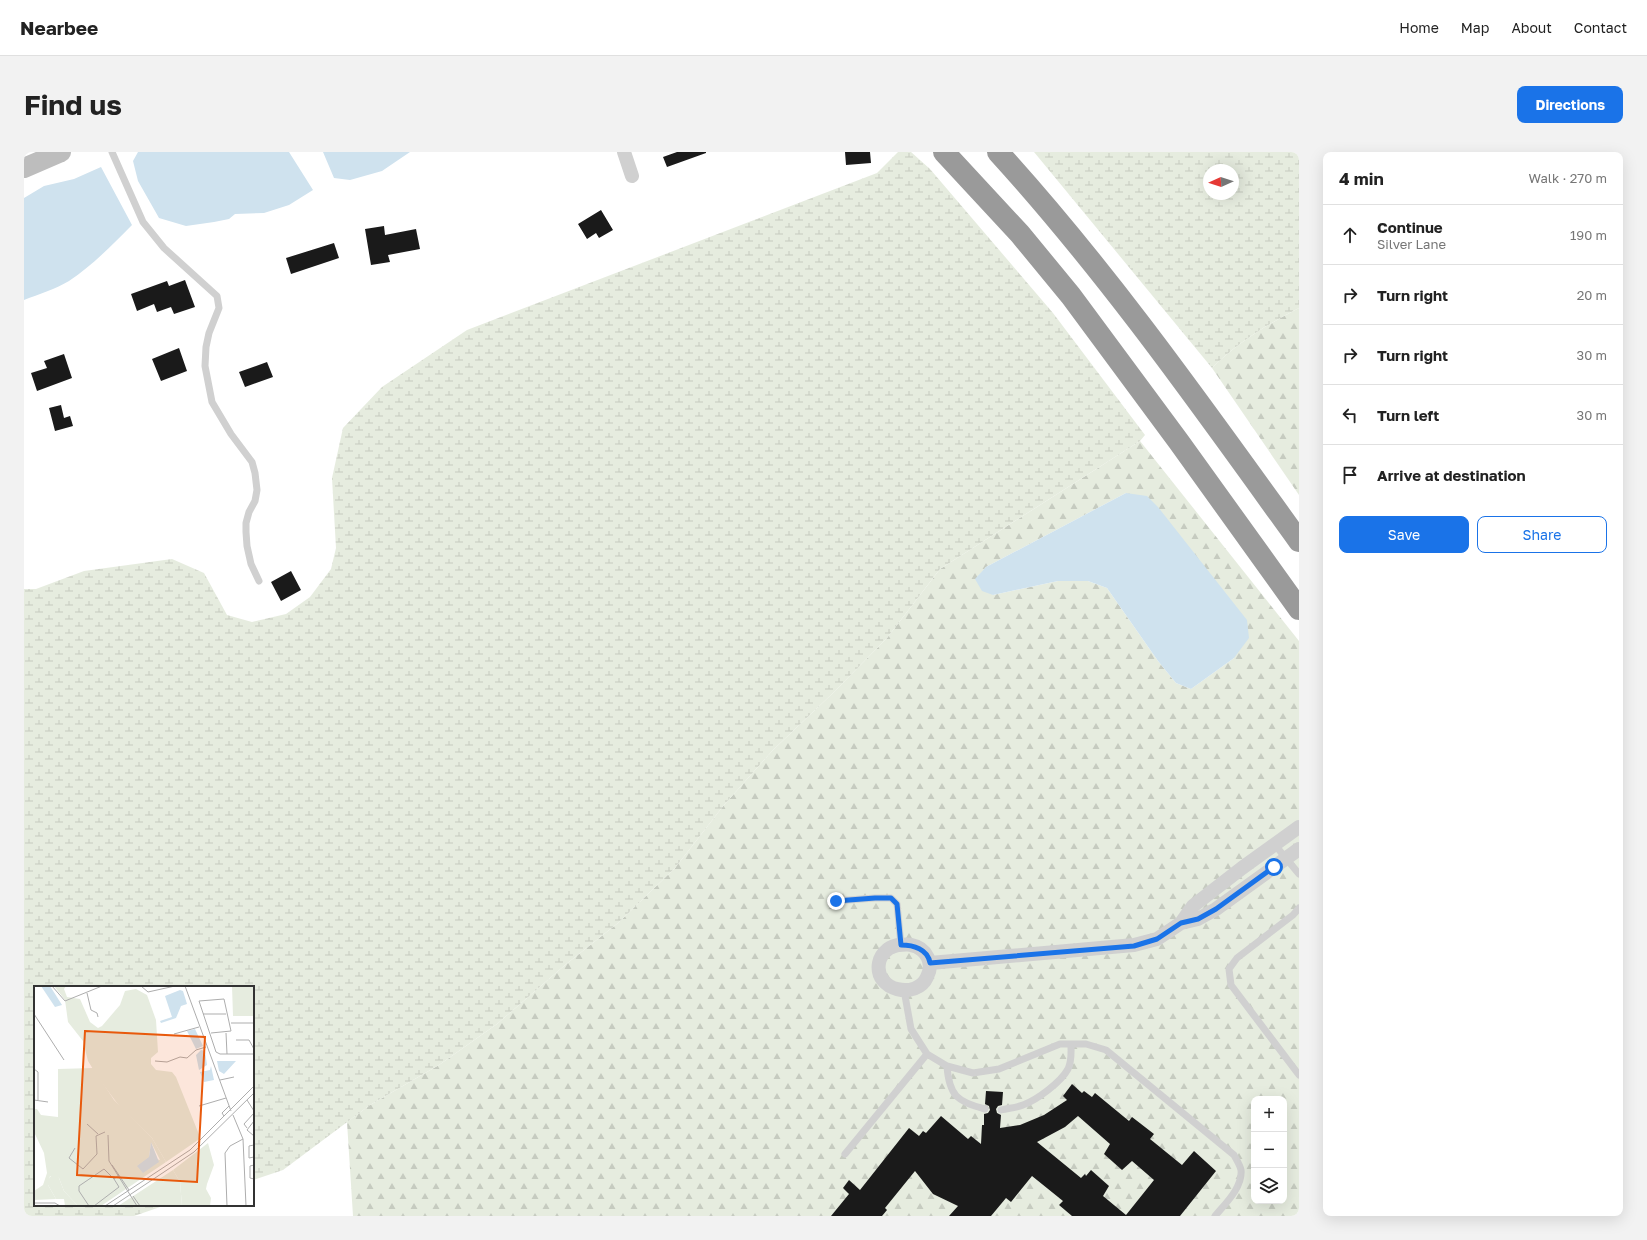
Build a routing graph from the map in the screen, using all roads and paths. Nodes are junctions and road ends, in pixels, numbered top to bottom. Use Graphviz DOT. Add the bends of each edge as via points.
graph roads {
  1 [pos="61,152"];
  2 [pos="112,152"];
  3 [pos="624,152"];
  4 [pos="944,152"];
  5 [pos="998,152"];
  6 [pos="24,168"];
  7 [pos="632,176"];
  8 [pos="1299,541"];
  9 [pos="259,582"];
  10 [pos="1299,609"];
  11 [pos="1299,827"];
  12 [pos="1274,845"];
  13 [pos="1299,849"];
  14 [pos="1286,858"];
  15 [pos="1299,874"];
  16 [pos="836,901"];
  17 [pos="1299,908"];
  18 [pos="1181,923"];
  19 [pos="901,945"];
  20 [pos="930,963"];
  21 [pos="904,990"];
  22 [pos="1071,1044"];
  23 [pos="927,1054"];
  24 [pos="947,1066"];
  25 [pos="1299,1075"];
  26 [pos="985,1109"];
  27 [pos="1002,1110"];
  28 [pos="845,1154"];
  29 [pos="1215,1216"];
  1 -- 6 [label="main road"];
  2 -- 9 [label="lane" via="143,222 164,248 217,296 219,308 209,333 205,366 212,402 252,462 255,473 257,490 246,524 246,546"];
  3 -- 7 [label="street"];
  4 -- 10 [label="highway" via="1020,234 1071,296"];
  5 -- 8 [label="highway" via="1098,268"];
  11 -- 12 [label="street"];
  12 -- 14 [label="lane"];
  12 -- 18 [label="street" via="1193,906"];
  13 -- 14 [label="street"];
  14 -- 15 [label="lane"];
  14 -- 18 [label="street" via="1216,909 1198,919"];
  16 -- 19 [label="lane" via="891,898 897,904"];
  17 -- 25 [label="lane" via="1237,958 1229,969 1231,985"];
  18 -- 20 [label="street" via="1157,939 1134,946"];
  19 -- 20 [label="street" via="911,945 922,950"];
  19 -- 21 [label="street" via="887,950 880,959 878,970 882,980 891,988"];
  20 -- 21 [label="street" via="931,970 926,980 916,988"];
  21 -- 23 [label="lane" via="911,1029"];
  22 -- 24 [label="lane" via="1060,1044 999,1069 974,1072"];
  22 -- 27 [label="lane" via="1072,1058 1068,1069 1059,1080 1022,1106"];
  22 -- 29 [label="lane" via="1086,1044 1106,1050 1234,1155 1241,1169 1240,1182"];
  23 -- 24 [label="lane"];
  23 -- 28 [label="lane"];
  24 -- 26 [label="lane" via="948,1082 955,1095 969,1105"];
}
